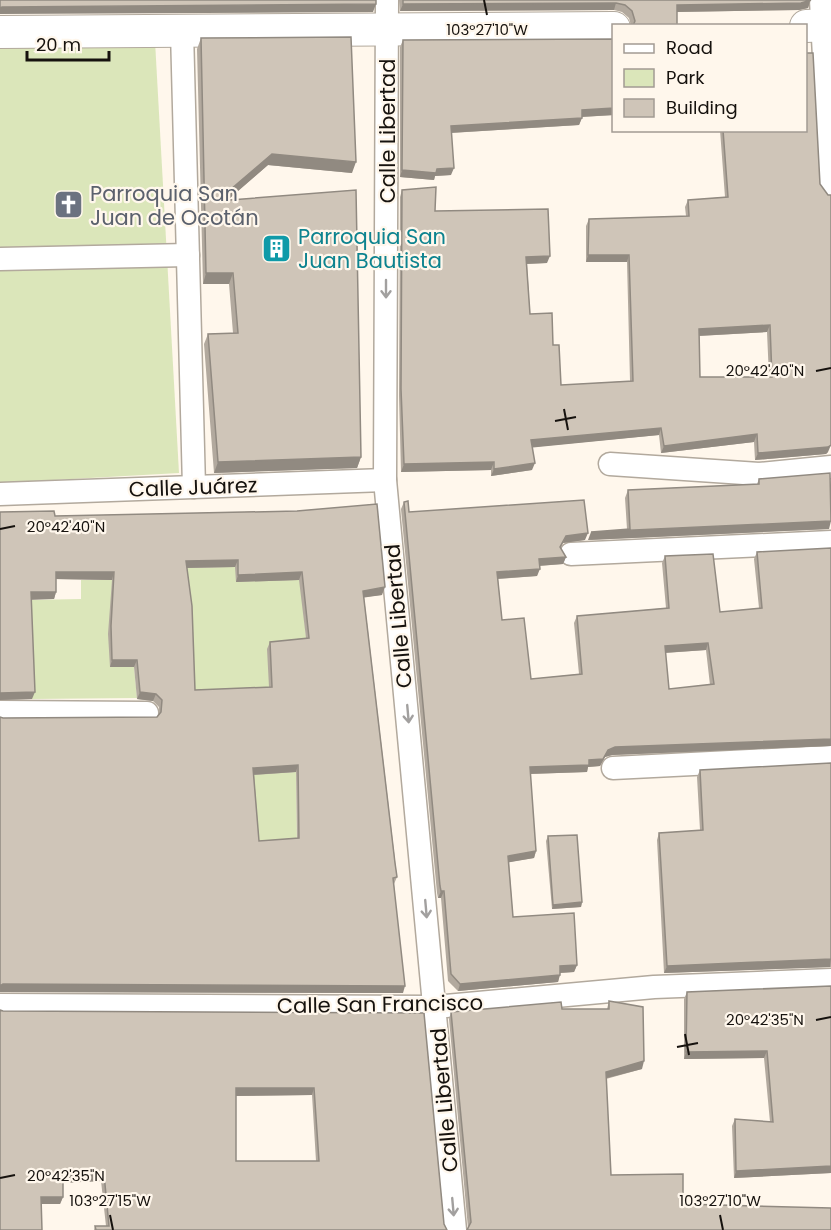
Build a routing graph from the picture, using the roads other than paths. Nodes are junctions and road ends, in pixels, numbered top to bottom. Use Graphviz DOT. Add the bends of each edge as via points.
graph roads {
  1 [pos="387,0"];
  2 [pos="820,19"];
  3 [pos="612,28"];
  4 [pos="182,31"];
  5 [pos="387,31"];
  6 [pos="0,32"];
  7 [pos="831,190"];
  8 [pos="188,255"];
  9 [pos="0,259"];
  10 [pos="610,464"];
  11 [pos="831,467"];
  12 [pos="385,480"];
  13 [pos="194,487"];
  14 [pos="0,494"];
  15 [pos="831,542"];
  16 [pos="571,554"];
  17 [pos="0,712"];
  18 [pos="147,713"];
  19 [pos="831,757"];
  20 [pos="613,768"];
  21 [pos="831,980"];
  22 [pos="0,1005"];
  23 [pos="435,1007"];
  24 [pos="455,1230"];
  1 -- 5 [label="street, Calle Libertad"];
  2 -- 7 [label="street"];
  3 -- 5 [label="main road"];
  4 -- 5 [label="main road"];
  4 -- 6 [label="main road"];
  4 -- 8 [label="street"];
  5 -- 12 [label="street, Calle Libertad, one-way"];
  8 -- 9 [label="street"];
  8 -- 13 [label="street"];
  10 -- 11 [label="street" via="759,474"];
  12 -- 13 [label="street, Calle Juárez"];
  12 -- 23 [label="street, Calle Libertad, one-way"];
  13 -- 14 [label="street, Calle Juárez"];
  15 -- 16 [label="street"];
  17 -- 18 [label="street"];
  19 -- 20 [label="street"];
  21 -- 23 [label="street, Calle San Francisco" via="654,987"];
  22 -- 23 [label="street, Calle San Francisco"];
  23 -- 24 [label="street, Calle Libertad, one-way"];
}
